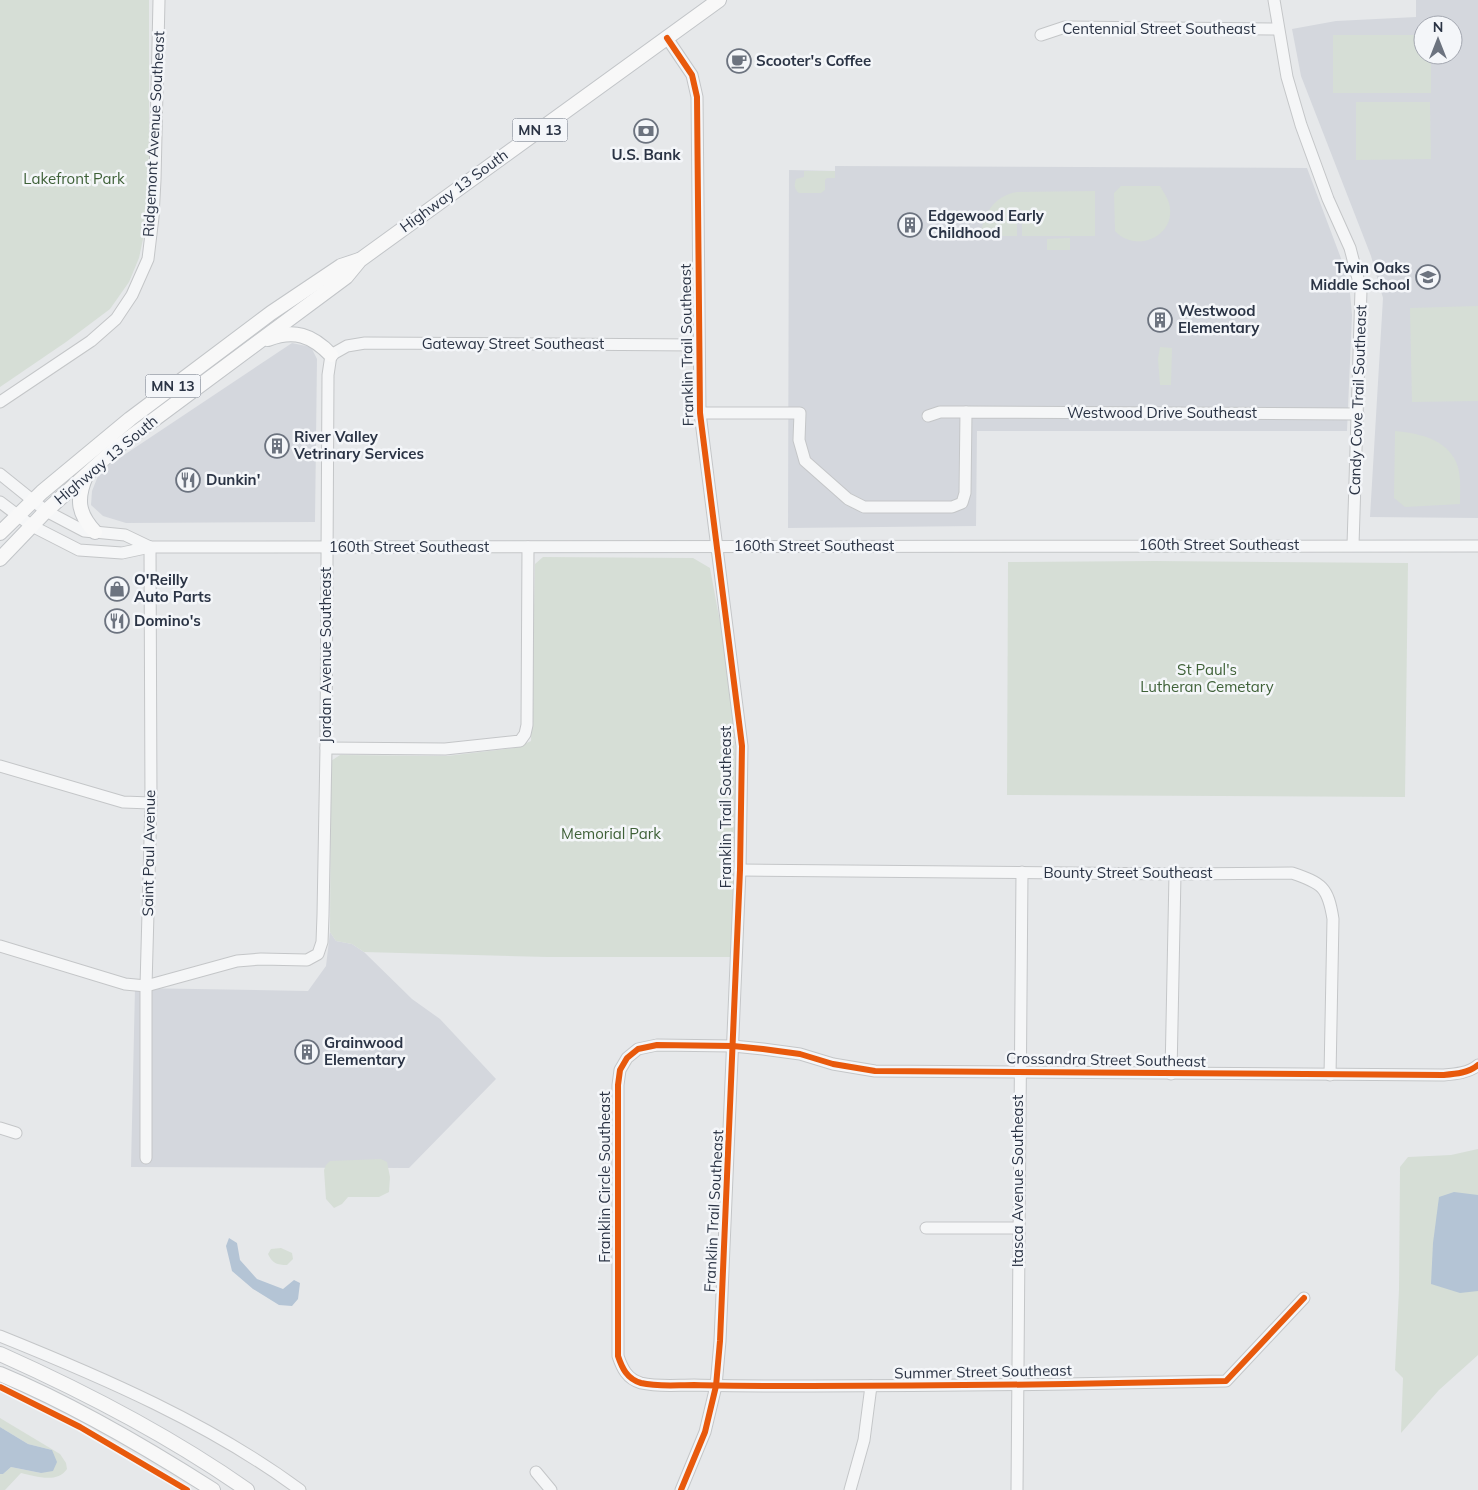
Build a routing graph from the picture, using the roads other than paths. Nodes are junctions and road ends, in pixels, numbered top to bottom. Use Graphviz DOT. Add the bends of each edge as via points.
graph roads {
  1 [pos="160,0"];
  2 [pos="719,0"];
  3 [pos="1274,0"];
  4 [pos="1278,29"];
  5 [pos="1041,35"];
  6 [pos="667,38"];
  7 [pos="360,260"];
  8 [pos="258,342"];
  9 [pos="698,345"];
  10 [pos="331,355"];
  11 [pos="0,402"];
  12 [pos="966,412"];
  13 [pos="700,413"];
  14 [pos="1358,414"];
  15 [pos="928,416"];
  16 [pos="87,473"];
  17 [pos="0,474"];
  18 [pos="33,500"];
  19 [pos="0,502"];
  20 [pos="46,511"];
  21 [pos="18,515"];
  22 [pos="32,526"];
  23 [pos="94,532"];
  24 [pos="0,533"];
  25 [pos="1353,544"];
  26 [pos="1478,546"];
  27 [pos="150,547"];
  28 [pos="327,547"];
  29 [pos="528,547"];
  30 [pos="716,547"];
  31 [pos="0,559"];
  32 [pos="326,748"];
  33 [pos="0,766"];
  34 [pos="151,803"];
  35 [pos="740,870"];
  36 [pos="1022,872"];
  37 [pos="1175,874"];
  38 [pos="0,946"];
  39 [pos="146,986"];
  40 [pos="733,1046"];
  41 [pos="1478,1065"];
  42 [pos="1019,1072"];
  43 [pos="1171,1074"];
  44 [pos="1330,1075"];
  45 [pos="0,1128"];
  46 [pos="16,1133"];
  47 [pos="146,1158"];
  48 [pos="926,1228"];
  49 [pos="1018,1228"];
  50 [pos="1304,1298"];
  51 [pos="0,1336"];
  52 [pos="0,1354"];
  53 [pos="0,1374"];
  54 [pos="628,1376"];
  55 [pos="716,1386"];
  56 [pos="871,1386"];
  57 [pos="1017,1386"];
  58 [pos="536,1472"];
  59 [pos="212,1490"];
  60 [pos="247,1490"];
  61 [pos="300,1490"];
  62 [pos="551,1490"];
  63 [pos="680,1490"];
  64 [pos="850,1490"];
  65 [pos="1017,1490"];
  1 -- 11 [label="street, Ridgemont Avenue Southeast" via="153,217 148,259 132,295 116,319 91,341"];
  2 -- 6 [label="main road, Highway 13 South / MN 13"];
  3 -- 4 [label="street, Candy Cove Trail Southeast"];
  4 -- 5 [label="street, Centennial Street Southeast" via="1065,27"];
  4 -- 14 [label="street, Candy Cove Trail Southeast" via="1301,125 1350,248 1362,290"];
  6 -- 7 [label="main road, Highway 13 South / MN 13"];
  6 -- 9 [label="street, Franklin Trail Southeast" via="692,75 697,97"];
  7 -- 8 [label="main road, Highway 13 South / MN 13" via="346,277"];
  7 -- 18 [label="main road, Highway 13 South / MN 13" via="341,266 271,313 130,419"];
  8 -- 10 [label="main road" via="278,335 297,334 309,337"];
  8 -- 16 [label="main road, Highway 13 South / MN 13"];
  9 -- 10 [label="street, Gateway Street Southeast" via="365,343 347,346"];
  9 -- 13 [label="street, Franklin Trail Southeast"];
  10 -- 28 [label="street, Jordan Avenue Southeast" via="328,374"];
  12 -- 13 [label="street" via="965,493 962,503 952,507 864,507 848,499 805,461 800,440 800,413"];
  12 -- 14 [label="street, Westwood Drive Southeast"];
  12 -- 15 [label="street, Westwood Drive Southeast" via="940,412"];
  13 -- 30 [label="street, Franklin Trail Southeast"];
  14 -- 25 [label="street, Candy Cove Trail Southeast"];
  16 -- 20 [label="main road, Highway 13 South / MN 13"];
  16 -- 23 [label="main road" via="80,488 80,509"];
  17 -- 18 [label="street, 160th Street Southeast"];
  18 -- 20 [label="street, 160th Street Southeast"];
  18 -- 21 [label="main road, Highway 13 South / MN 13"];
  19 -- 21 [label="street, 160th Street Southeast"];
  20 -- 22 [label="main road, Highway 13 South / MN 13"];
  20 -- 23 [label="street, 160th Street Southeast" via="84,531"];
  21 -- 22 [label="street, 160th Street Southeast"];
  21 -- 24 [label="main road, Highway 13 South / MN 13"];
  22 -- 27 [label="street, 160th Street Southeast" via="79,550 122,553"];
  22 -- 31 [label="main road, Highway 13 South / MN 13"];
  23 -- 27 [label="street, 160th Street Southeast" via="125,535"];
  25 -- 26 [label="street, 160th Street Southeast"];
  25 -- 30 [label="street, 160th Street Southeast"];
  27 -- 28 [label="street, 160th Street Southeast"];
  27 -- 34 [label="street, Saint Paul Avenue"];
  28 -- 29 [label="street, 160th Street Southeast"];
  28 -- 32 [label="street, Jordan Avenue Southeast"];
  29 -- 30 [label="street, 160th Street Southeast"];
  29 -- 32 [label="street" via="527,725 520,741 445,749"];
  30 -- 35 [label="street, Franklin Trail Southeast" via="742,746"];
  32 -- 39 [label="street, Jordan Avenue Southeast" via="322,942 318,954 307,960 237,961"];
  33 -- 34 [label="street" via="123,802"];
  34 -- 39 [label="street, Saint Paul Avenue"];
  35 -- 36 [label="street, Bounty Street Southeast"];
  35 -- 40 [label="street, Franklin Trail Southeast"];
  36 -- 37 [label="street, Bounty Street Southeast"];
  36 -- 42 [label="street, Itasca Avenue Southeast"];
  37 -- 43 [label="street"];
  37 -- 44 [label="street, Bounty Street Southeast" via="1292,873 1321,885 1330,900 1333,919"];
  38 -- 39 [label="street" via="125,984"];
  39 -- 47 [label="street, Saint Paul Avenue"];
  40 -- 42 [label="street, Crossandra Street Southeast" via="800,1054 875,1071"];
  40 -- 54 [label="street, Franklin Circle Southeast" via="657,1045 638,1049 626,1058 620,1070 618,1356"];
  40 -- 55 [label="street, Franklin Trail Southeast"];
  41 -- 44 [label="street, Crossandra Street Southeast" via="1473,1069 1442,1075"];
  42 -- 43 [label="street, Crossandra Street Southeast"];
  42 -- 49 [label="street, Itasca Avenue Southeast"];
  43 -- 44 [label="street, Crossandra Street Southeast"];
  45 -- 46 [label="street"];
  48 -- 49 [label="street"];
  49 -- 57 [label="street, Itasca Avenue Southeast"];
  50 -- 57 [label="street, Summer Street Southeast" via="1226,1381"];
  51 -- 61 [label="street" via="140,1396 258,1461"];
  52 -- 60 [label="main road" via="55,1378 126,1416"];
  53 -- 59 [label="main road" via="160,1457"];
  54 -- 55 [label="street, Summer Street Southeast" via="651,1384"];
  55 -- 56 [label="street, Summer Street Southeast"];
  55 -- 63 [label="street, Franklin Trail Southeast" via="705,1432"];
  56 -- 57 [label="street, Summer Street Southeast"];
  56 -- 64 [label="street" via="864,1440"];
  57 -- 65 [label="street, Itasca Avenue Southeast"];
  58 -- 62 [label="street"];
}
